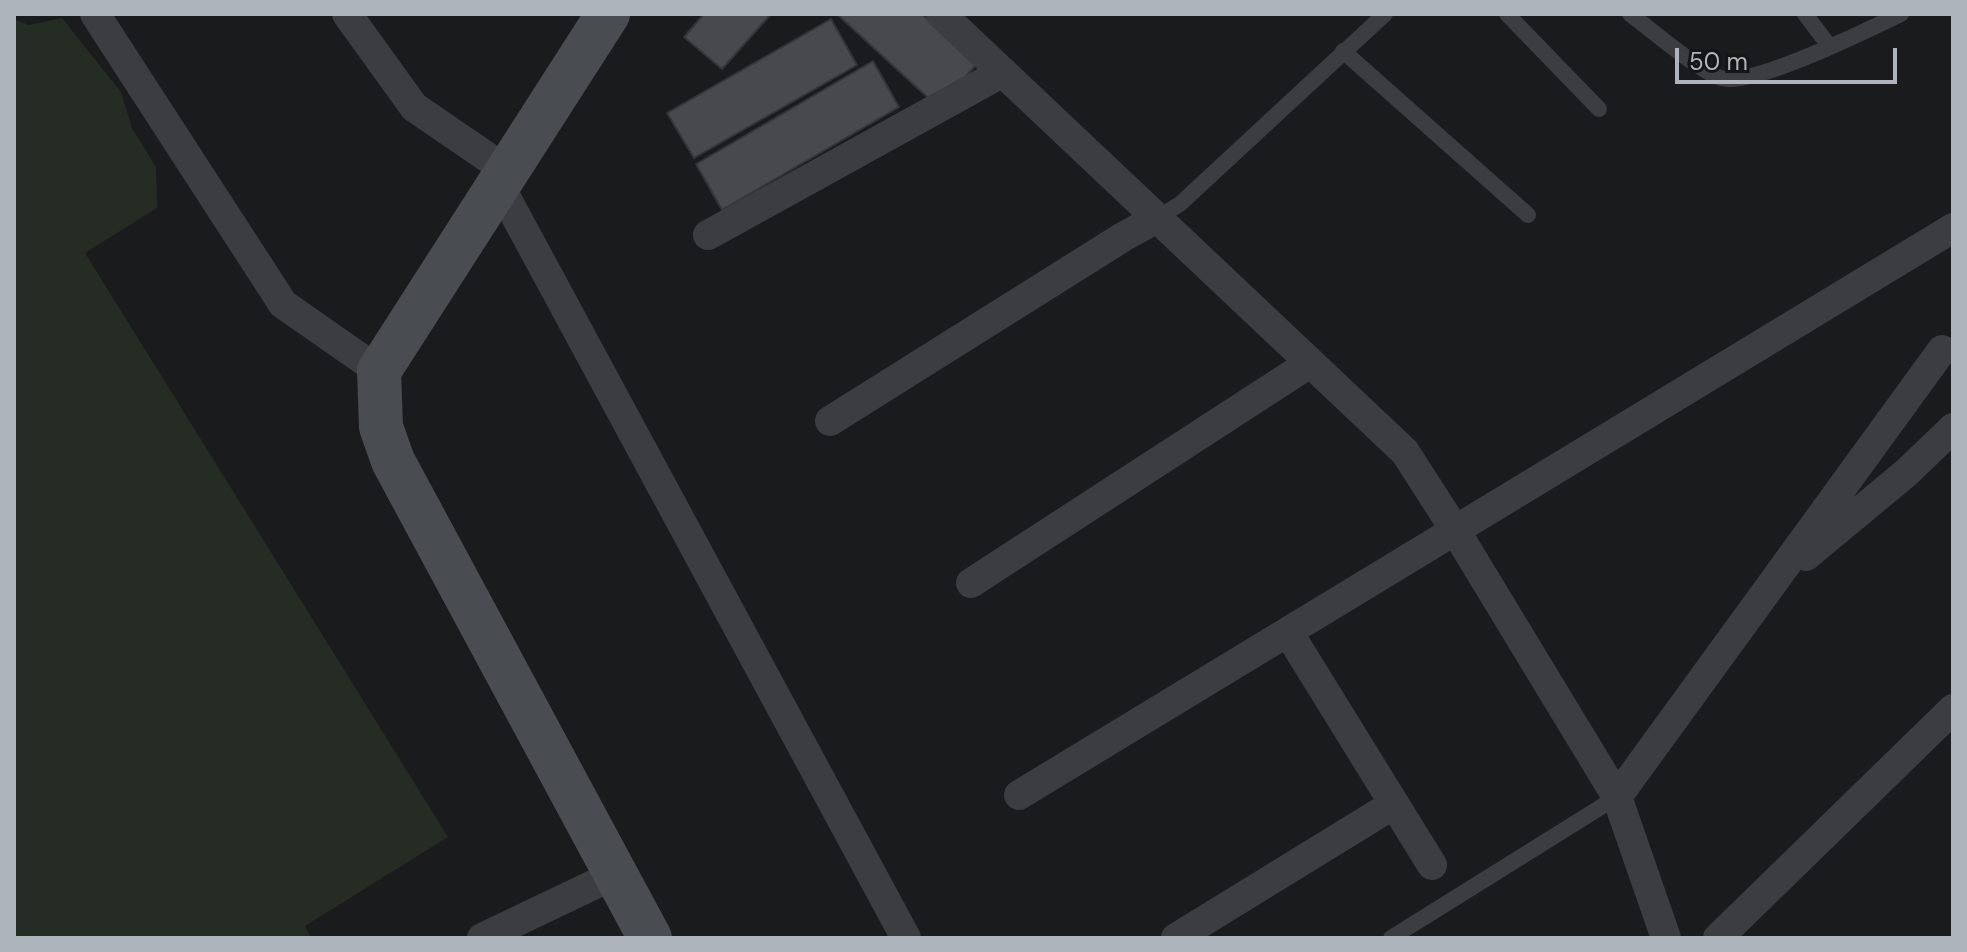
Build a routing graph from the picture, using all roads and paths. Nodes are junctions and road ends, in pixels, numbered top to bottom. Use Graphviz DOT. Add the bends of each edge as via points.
graph roads {
  1 [pos="95,14"];
  2 [pos="347,14"];
  3 [pos="608,14"];
  4 [pos="941,14"];
  5 [pos="1385,14"];
  6 [pos="1507,14"];
  7 [pos="1630,14"];
  8 [pos="1805,14"];
  9 [pos="1901,14"];
  10 [pos="1830,47"];
  11 [pos="1343,51"];
  12 [pos="1003,72"];
  13 [pos="1599,109"];
  14 [pos="502,177"];
  15 [pos="1528,215"];
  16 [pos="1157,218"];
  17 [pos="1953,228"];
  18 [pos="708,235"];
  19 [pos="1942,350"];
  20 [pos="1310,363"];
  21 [pos="379,371"];
  22 [pos="830,421"];
  23 [pos="1953,428"];
  24 [pos="1455,530"];
  25 [pos="971,583"];
  26 [pos="1771,586"];
  27 [pos="1288,632"];
  28 [pos="1953,709"];
  29 [pos="1019,795"];
  30 [pos="1617,797"];
  31 [pos="1394,804"];
  32 [pos="1432,865"];
  33 [pos="616,874"];
  34 [pos="482,938"];
  35 [pos="650,938"];
  36 [pos="906,938"];
  37 [pos="1176,938"];
  38 [pos="1391,938"];
  39 [pos="1666,938"];
  40 [pos="1718,938"];
  1 -- 21 [label="street" via="283,304"];
  2 -- 14 [label="street" via="414,107"];
  3 -- 14 [label="street"];
  4 -- 12 [label="street"];
  5 -- 11 [label="lane"];
  6 -- 13 [label="lane"];
  7 -- 10 [label="lane" via="1723,79 1746,78"];
  8 -- 10 [label="lane"];
  9 -- 10 [label="lane"];
  11 -- 15 [label="lane"];
  11 -- 16 [label="lane" via="1180,204"];
  12 -- 16 [label="street"];
  12 -- 18 [label="street"];
  14 -- 21 [label="street"];
  14 -- 36 [label="street"];
  16 -- 20 [label="street"];
  16 -- 22 [label="street"];
  17 -- 24 [label="street"];
  19 -- 26 [label="street"];
  20 -- 24 [label="street" via="1405,452"];
  20 -- 25 [label="street"];
  21 -- 33 [label="street" via="381,427 393,461"];
  23 -- 26 [label="street"];
  24 -- 27 [label="street"];
  24 -- 30 [label="street"];
  26 -- 30 [label="street"];
  27 -- 29 [label="street"];
  27 -- 31 [label="street"];
  28 -- 40 [label="street"];
  30 -- 38 [label="lane"];
  30 -- 39 [label="street"];
  31 -- 32 [label="street"];
  31 -- 37 [label="street"];
  33 -- 34 [label="street"];
  33 -- 35 [label="street"];
}
